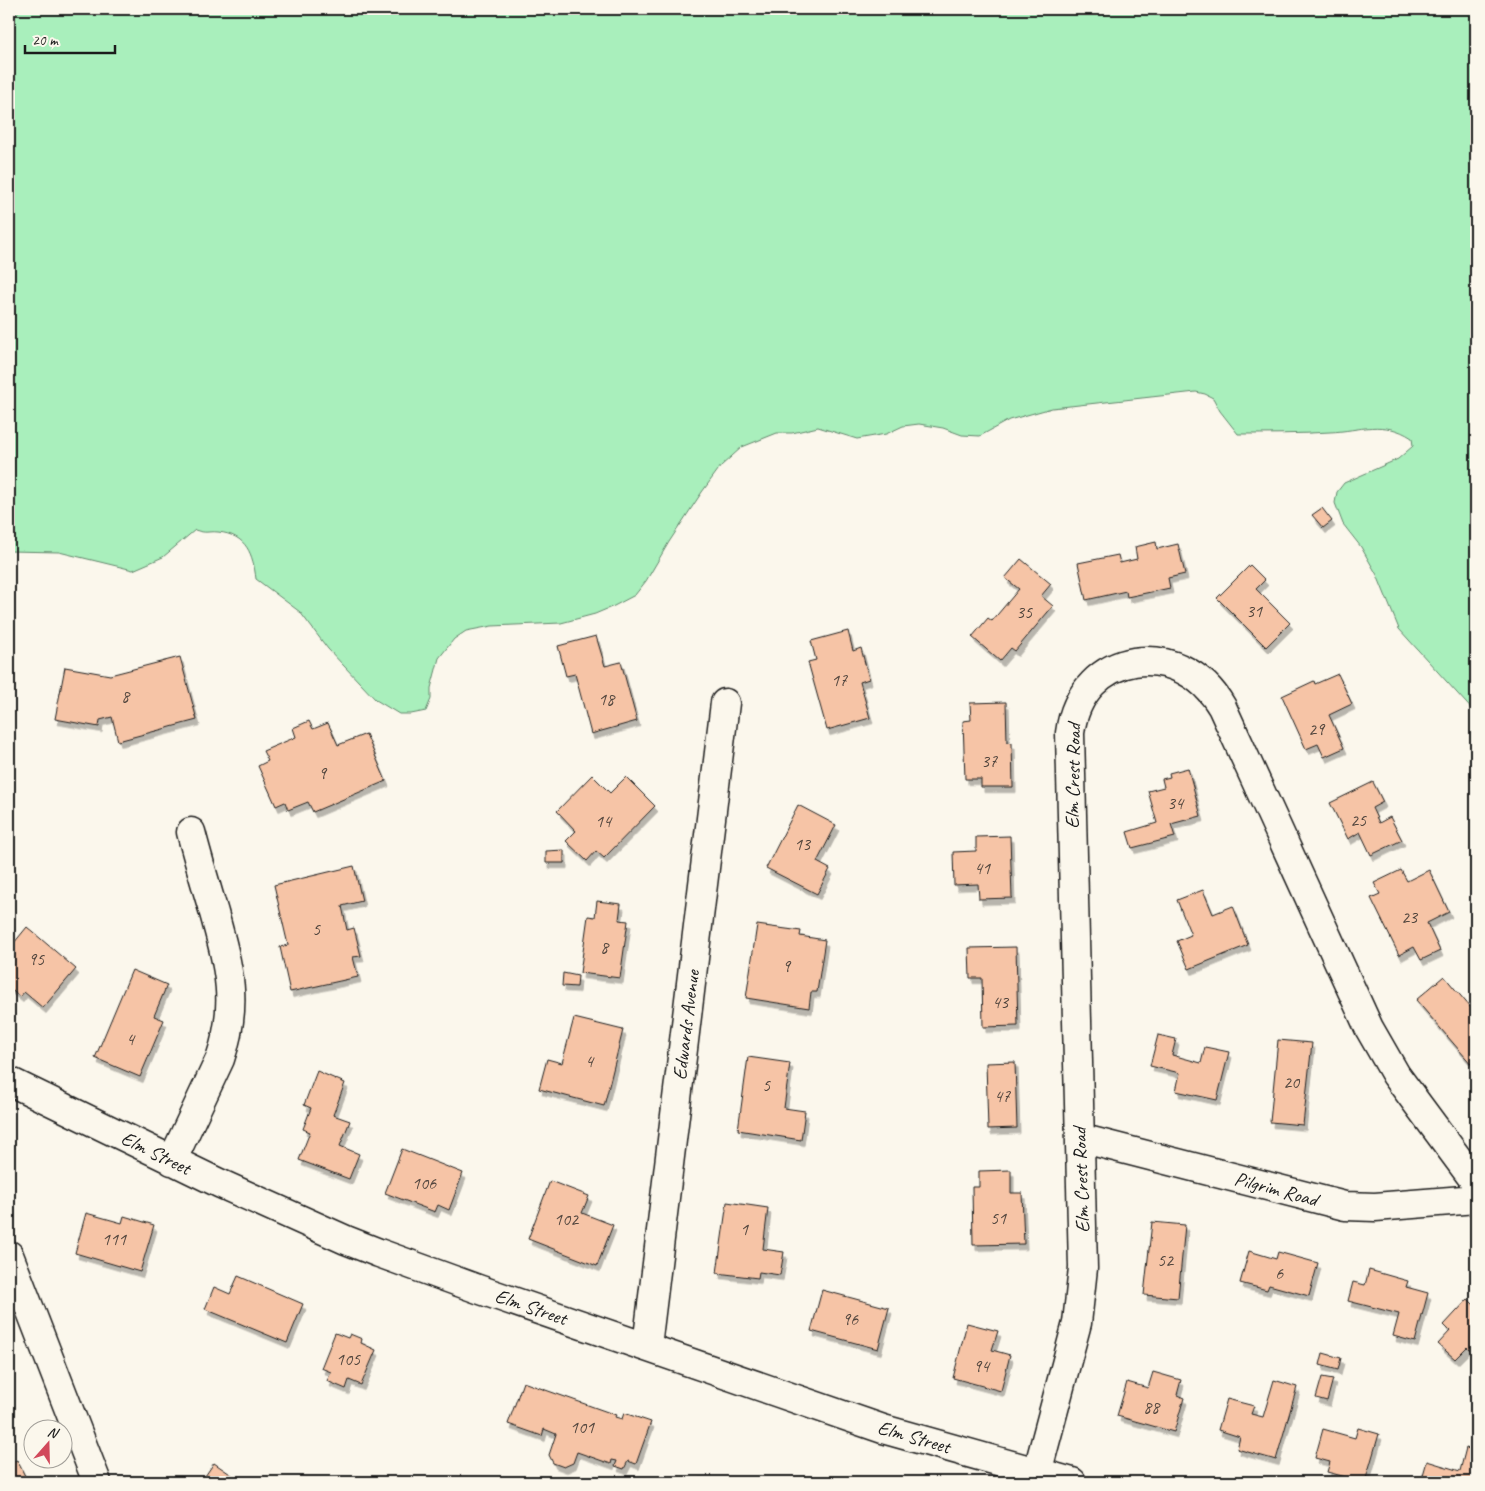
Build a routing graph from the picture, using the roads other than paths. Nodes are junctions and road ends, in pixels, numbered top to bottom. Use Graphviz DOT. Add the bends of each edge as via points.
graph roads {
  1 [pos="725,703"];
  2 [pos="191,832"];
  3 [pos="9,1081"];
  4 [pos="1080,1138"];
  5 [pos="172,1161"];
  6 [pos="1476,1183"];
  7 [pos="1476,1199"];
  8 [pos="9,1255"];
  9 [pos="647,1346"];
  10 [pos="1037,1473"];
  11 [pos="97,1482"];
  12 [pos="1072,1482"];
  1 -- 9 [label="street, Edwards Avenue"];
  2 -- 5 [label="street" via="228,966 231,1013 220,1059"];
  3 -- 5 [label="street, Elm Street"];
  4 -- 6 [label="street, Elm Crest Road" via="1071,724 1086,691 1106,673 1131,663 1158,661 1192,674 1217,699 1368,1028 1396,1075"];
  4 -- 7 [label="street, Pilgrim Road" via="1344,1206 1374,1207"];
  4 -- 10 [label="street, Elm Crest Road" via="1083,1258 1080,1304"];
  5 -- 9 [label="street, Elm Street" via="346,1240"];
  8 -- 11 [label="street"];
  9 -- 10 [label="street, Elm Street" via="883,1429"];
  10 -- 12 [label="street, Elm Street"];
}
